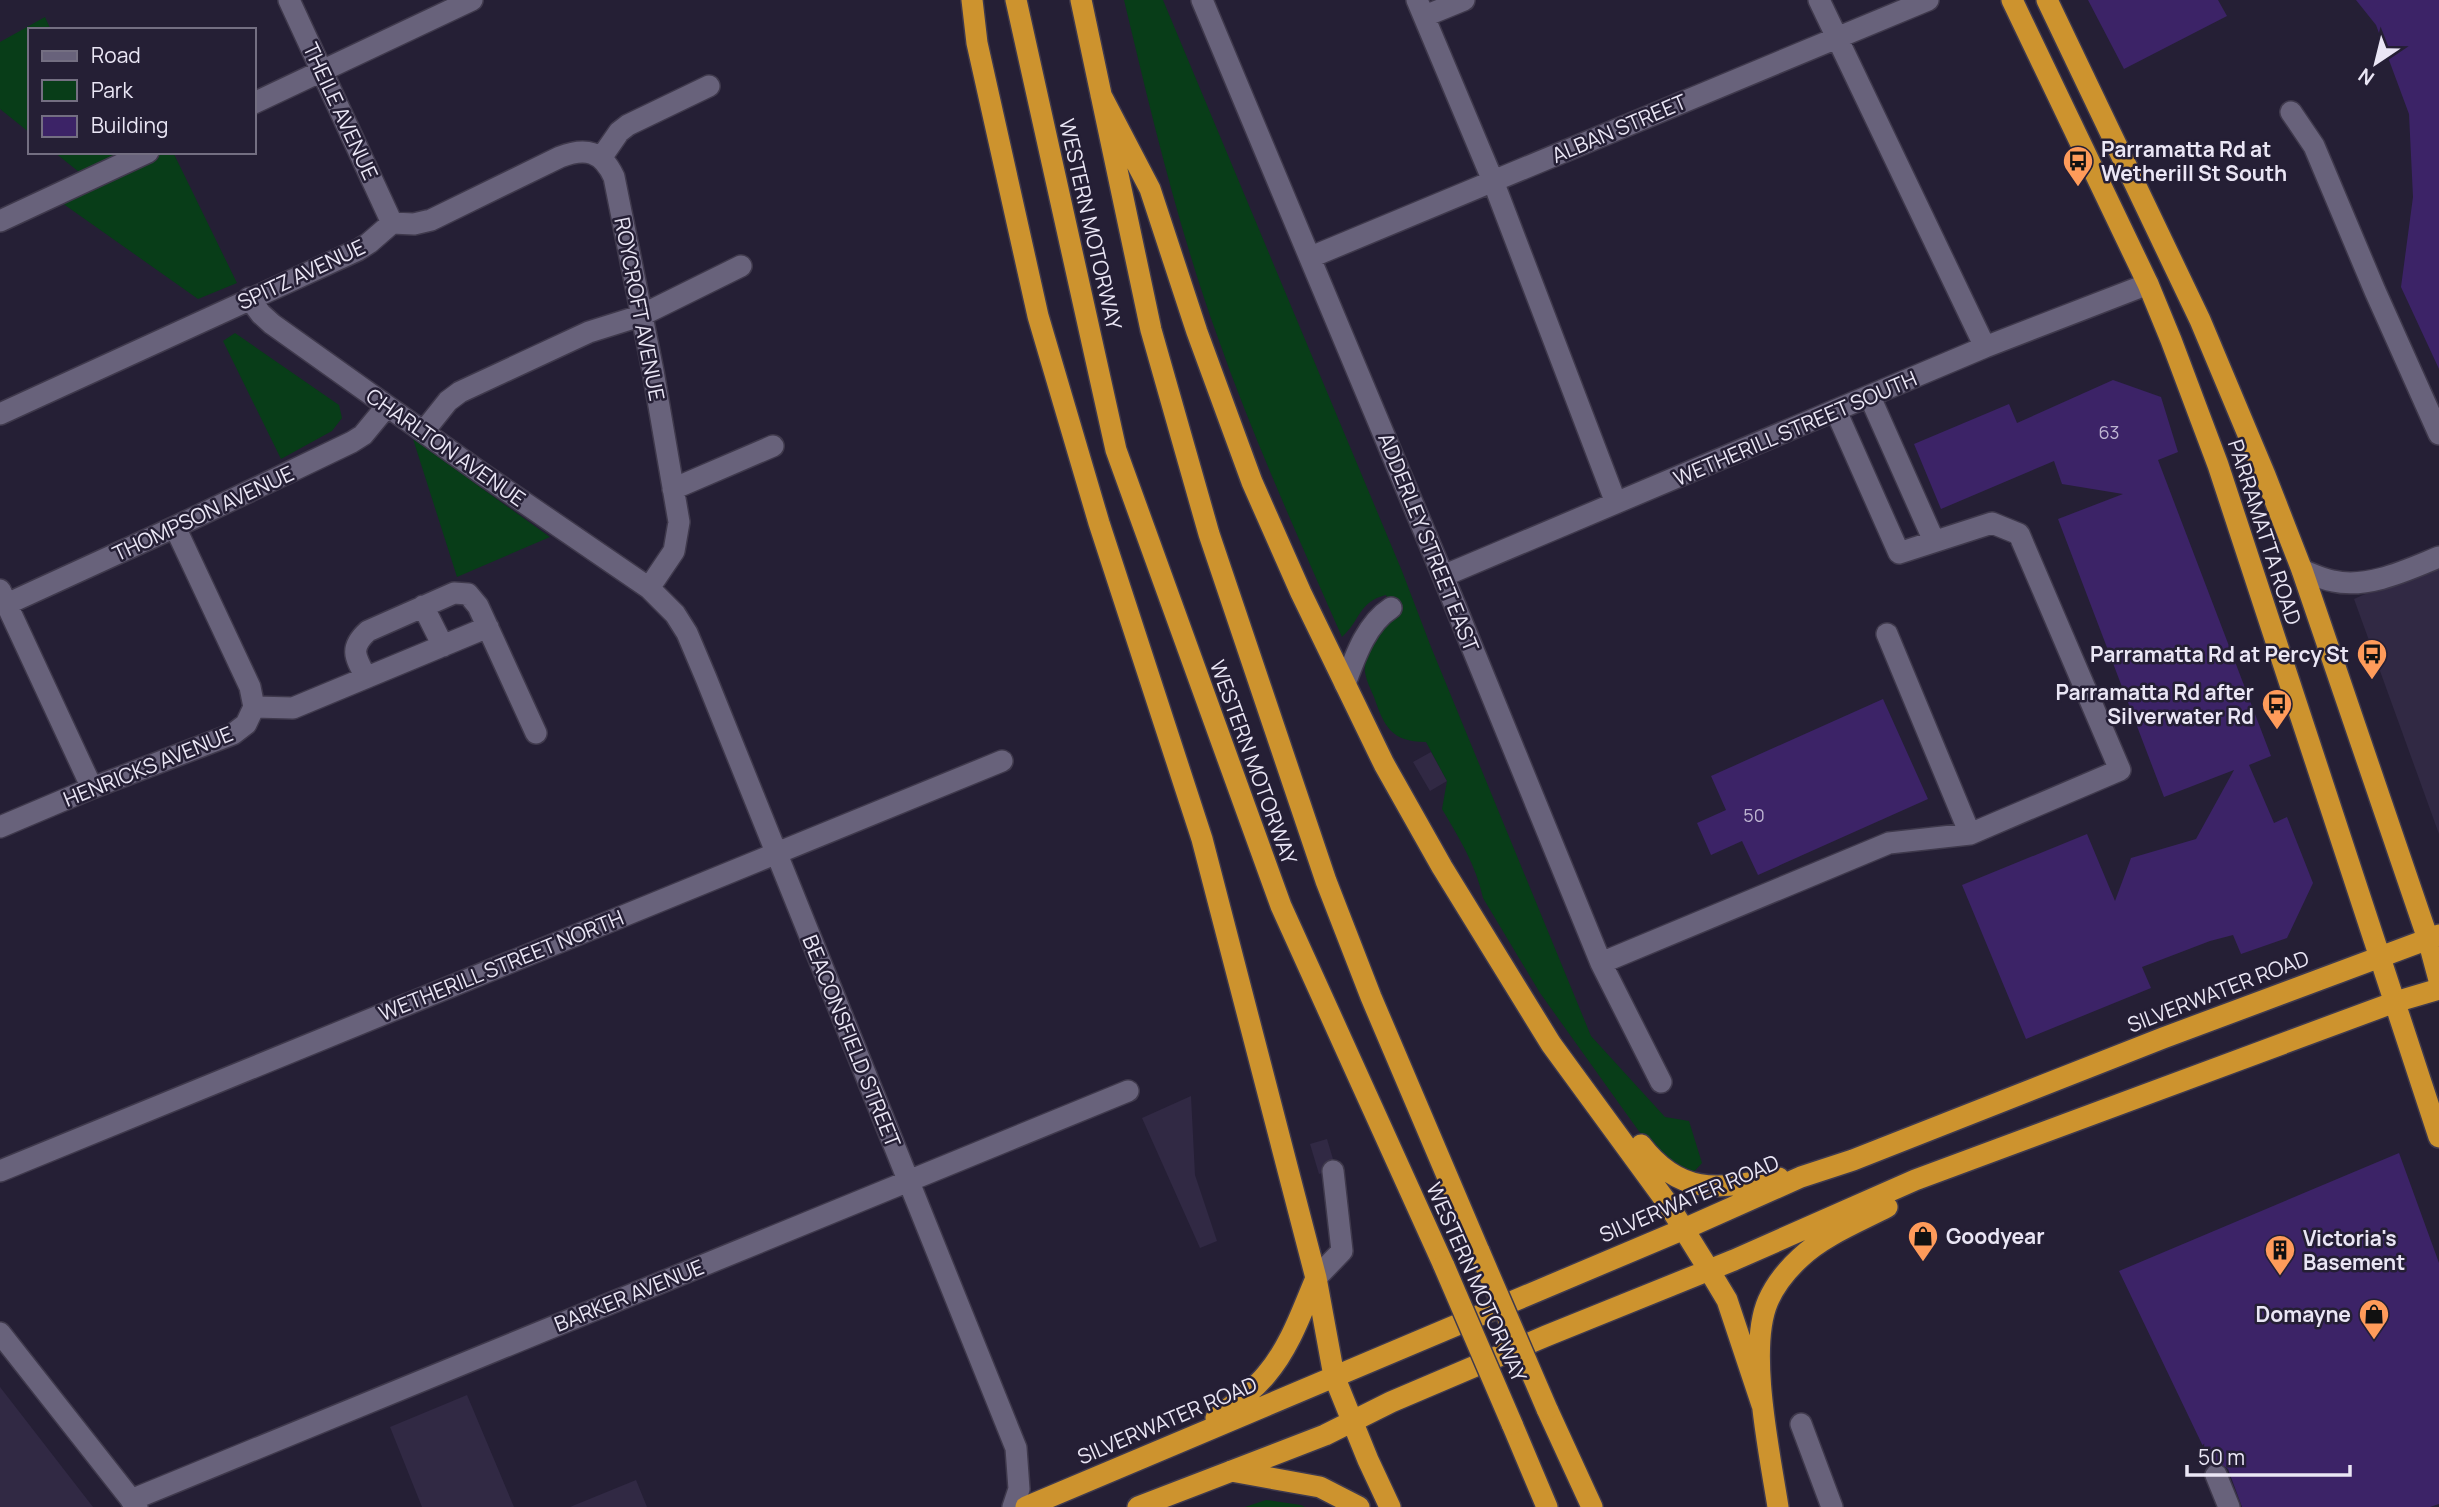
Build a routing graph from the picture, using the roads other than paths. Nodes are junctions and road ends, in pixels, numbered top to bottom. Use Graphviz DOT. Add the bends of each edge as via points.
graph roads {
  1 [pos="289,0"];
  2 [pos="472,0"];
  3 [pos="972,0"];
  4 [pos="1016,0"];
  5 [pos="1081,0"];
  6 [pos="1202,0"];
  7 [pos="1464,0"];
  8 [pos="1819,0"];
  9 [pos="1928,0"];
  10 [pos="2012,0"];
  11 [pos="2047,0"];
  12 [pos="1421,8"];
  13 [pos="1837,38"];
  14 [pos="322,71"];
  15 [pos="709,86"];
  16 [pos="1101,95"];
  17 [pos="256,102"];
  18 [pos="2291,112"];
  19 [pos="144,154"];
  20 [pos="601,158"];
  21 [pos="1493,181"];
  22 [pos="0,221"];
  23 [pos="392,223"];
  24 [pos="1311,257"];
  25 [pos="741,266"];
  26 [pos="2148,284"];
  27 [pos="249,298"];
  28 [pos="640,316"];
  29 [pos="1985,347"];
  30 [pos="1870,397"];
  31 [pos="387,406"];
  32 [pos="1836,411"];
  33 [pos="0,414"];
  34 [pos="424,431"];
  35 [pos="2439,434"];
  36 [pos="773,446"];
  37 [pos="673,489"];
  38 [pos="1616,503"];
  39 [pos="175,527"];
  40 [pos="1934,541"];
  41 [pos="2439,558"];
  42 [pos="2302,569"];
  43 [pos="1443,576"];
  44 [pos="649,588"];
  45 [pos="4,597"];
  46 [pos="424,606"];
  47 [pos="1391,608"];
  48 [pos="488,627"];
  49 [pos="1887,634"];
  50 [pos="443,646"];
  51 [pos="366,677"];
  52 [pos="1345,684"];
  53 [pos="254,707"];
  54 [pos="536,733"];
  55 [pos="1002,761"];
  56 [pos="92,788"];
  57 [pos="0,827"];
  58 [pos="1970,834"];
  59 [pos="775,852"];
  60 [pos="1442,867"];
  61 [pos="2433,937"];
  62 [pos="2380,956"];
  63 [pos="1601,963"];
  64 [pos="2439,980"];
  65 [pos="2439,989"];
  66 [pos="2395,1002"];
  67 [pos="1661,1082"];
  68 [pos="1128,1091"];
  69 [pos="2439,1137"];
  70 [pos="1978,1157"];
  71 [pos="1853,1160"];
  72 [pos="0,1171"];
  73 [pos="1333,1171"];
  74 [pos="909,1180"];
  75 [pos="1684,1228"];
  76 [pos="1709,1270"];
  77 [pos="1317,1278"];
  78 [pos="0,1333"];
  79 [pos="1334,1376"];
  80 [pos="1762,1405"];
  81 [pos="1353,1422"];
  82 [pos="1801,1424"];
  83 [pos="1189,1439"];
  84 [pos="1231,1471"];
  85 [pos="2216,1475"];
  86 [pos="134,1503"];
  87 [pos="1013,1507"];
  88 [pos="1026,1507"];
  89 [pos="1138,1507"];
  90 [pos="1359,1507"];
  91 [pos="1390,1507"];
  92 [pos="1547,1507"];
  93 [pos="1592,1507"];
  94 [pos="1778,1507"];
  95 [pos="1832,1507"];
  96 [pos="2230,1507"];
  1 -- 14 [label="street, THEILE AVENUE"];
  2 -- 14 [label="street"];
  3 -- 77 [label="highway" via="977,43 1038,316 1099,523 1202,839"];
  4 -- 92 [label="highway, WESTERN MOTORWAY, bridge" via="1116,450 1281,906"];
  5 -- 16 [label="highway, WESTERN MOTORWAY"];
  6 -- 24 [label="street, ADDERLEY STREET EAST"];
  7 -- 12 [label="street"];
  8 -- 13 [label="street"];
  9 -- 13 [label="street, ALBAN STREET"];
  10 -- 26 [label="highway, PARRAMATTA ROAD"];
  11 -- 42 [label="highway, PARRAMATTA ROAD" via="2200,320"];
  12 -- 21 [label="street"];
  13 -- 21 [label="street, ALBAN STREET"];
  13 -- 29 [label="street"];
  14 -- 17 [label="street"];
  14 -- 23 [label="street, THEILE AVENUE"];
  15 -- 20 [label="street" via="628,125"];
  16 -- 52 [label="highway" via="1150,189 1252,482"];
  16 -- 93 [label="highway, WESTERN MOTORWAY, bridge" via="1152,330 1209,534 1326,881 1371,997"];
  18 -- 35 [label="street" via="2314,146"];
  19 -- 22 [label="street"];
  20 -- 23 [label="street" via="585,151 572,152 430,220"];
  20 -- 28 [label="street, ROYCROFT AVENUE" via="614,177"];
  21 -- 24 [label="street, ALBAN STREET"];
  21 -- 38 [label="street"];
  23 -- 27 [label="street, SPITZ AVENUE" via="358,250"];
  24 -- 43 [label="street, ADDERLEY STREET EAST"];
  25 -- 28 [label="street"];
  26 -- 29 [label="street, WETHERILL STREET SOUTH"];
  26 -- 62 [label="highway, PARRAMATTA ROAD" via="2218,465"];
  27 -- 31 [label="street, CHARLTON AVENUE" via="272,324"];
  27 -- 33 [label="street, SPITZ AVENUE"];
  28 -- 34 [label="street" via="589,332 460,392"];
  28 -- 37 [label="street, ROYCROFT AVENUE"];
  29 -- 30 [label="street, WETHERILL STREET SOUTH"];
  30 -- 32 [label="street, WETHERILL STREET SOUTH"];
  30 -- 40 [label="street"];
  31 -- 34 [label="street, CHARLTON AVENUE"];
  31 -- 39 [label="street, THOMPSON AVENUE" via="352,442"];
  32 -- 38 [label="street, WETHERILL STREET SOUTH"];
  32 -- 40 [label="street" via="1899,553"];
  34 -- 44 [label="street, CHARLTON AVENUE"];
  36 -- 37 [label="street"];
  37 -- 44 [label="street, ROYCROFT AVENUE" via="677,540"];
  38 -- 43 [label="street, WETHERILL STREET SOUTH"];
  39 -- 45 [label="street, THOMPSON AVENUE"];
  39 -- 53 [label="street" via="250,687"];
  40 -- 58 [label="street" via="1992,523 2019,534 2120,770"];
  41 -- 42 [label="street" via="2389,578 2339,582"];
  42 -- 61 [label="highway, PARRAMATTA ROAD"];
  43 -- 63 [label="street, ADDERLEY STREET EAST"];
  44 -- 59 [label="street, BEACONSFIELD STREET" via="687,633"];
  45 -- 56 [label="street"];
  46 -- 48 [label="street" via="454,593 468,594"];
  46 -- 50 [label="street"];
  46 -- 51 [label="street" via="358,640 357,660"];
  47 -- 52 [label="street" via="1380,614 1367,634"];
  48 -- 50 [label="street, HENRICKS AVENUE"];
  48 -- 54 [label="street"];
  49 -- 58 [label="street"];
  50 -- 51 [label="street, HENRICKS AVENUE"];
  51 -- 53 [label="street, HENRICKS AVENUE" via="293,708"];
  52 -- 60 [label="highway"];
  53 -- 56 [label="street, HENRICKS AVENUE" via="246,723 233,734"];
  55 -- 59 [label="street, WETHERILL STREET NORTH"];
  56 -- 57 [label="street, HENRICKS AVENUE"];
  58 -- 63 [label="street" via="1889,844"];
  59 -- 72 [label="street, WETHERILL STREET NORTH"];
  59 -- 74 [label="street, BEACONSFIELD STREET"];
  60 -- 71 [label="highway" via="1570,1051 1659,1166 1695,1185 1719,1186 1786,1177"];
  60 -- 75 [label="highway" via="1551,1044"];
  61 -- 62 [label="highway, SILVERWATER ROAD"];
  61 -- 64 [label="highway, PARRAMATTA ROAD"];
  62 -- 66 [label="highway, PARRAMATTA ROAD"];
  62 -- 71 [label="highway, SILVERWATER ROAD"];
  63 -- 67 [label="street, ADDERLEY STREET EAST"];
  65 -- 66 [label="highway"];
  66 -- 69 [label="highway, PARRAMATTA ROAD"];
  66 -- 70 [label="highway"];
  68 -- 74 [label="street, BARKER AVENUE"];
  70 -- 76 [label="highway"];
  70 -- 80 [label="highway" via="1833,1235 1784,1275 1764,1316"];
  71 -- 75 [label="highway, SILVERWATER ROAD" via="1801,1177"];
  73 -- 77 [label="street" via="1342,1251"];
  74 -- 86 [label="street, BARKER AVENUE"];
  74 -- 87 [label="street, BEACONSFIELD STREET" via="1016,1448 1019,1489"];
  75 -- 76 [label="highway"];
  75 -- 79 [label="highway, SILVERWATER ROAD"];
  76 -- 80 [label="highway" via="1727,1300"];
  76 -- 81 [label="highway" via="1546,1335"];
  77 -- 79 [label="highway"];
  77 -- 83 [label="highway" via="1282,1353 1265,1377"];
  78 -- 86 [label="street"];
  79 -- 81 [label="highway"];
  79 -- 83 [label="highway, SILVERWATER ROAD"];
  80 -- 94 [label="highway"];
  81 -- 84 [label="highway"];
  81 -- 91 [label="highway"];
  82 -- 95 [label="street"];
  83 -- 88 [label="highway, SILVERWATER ROAD"];
  84 -- 89 [label="highway"];
  84 -- 90 [label="highway" via="1320,1487"];
  85 -- 96 [label="street"];
}
